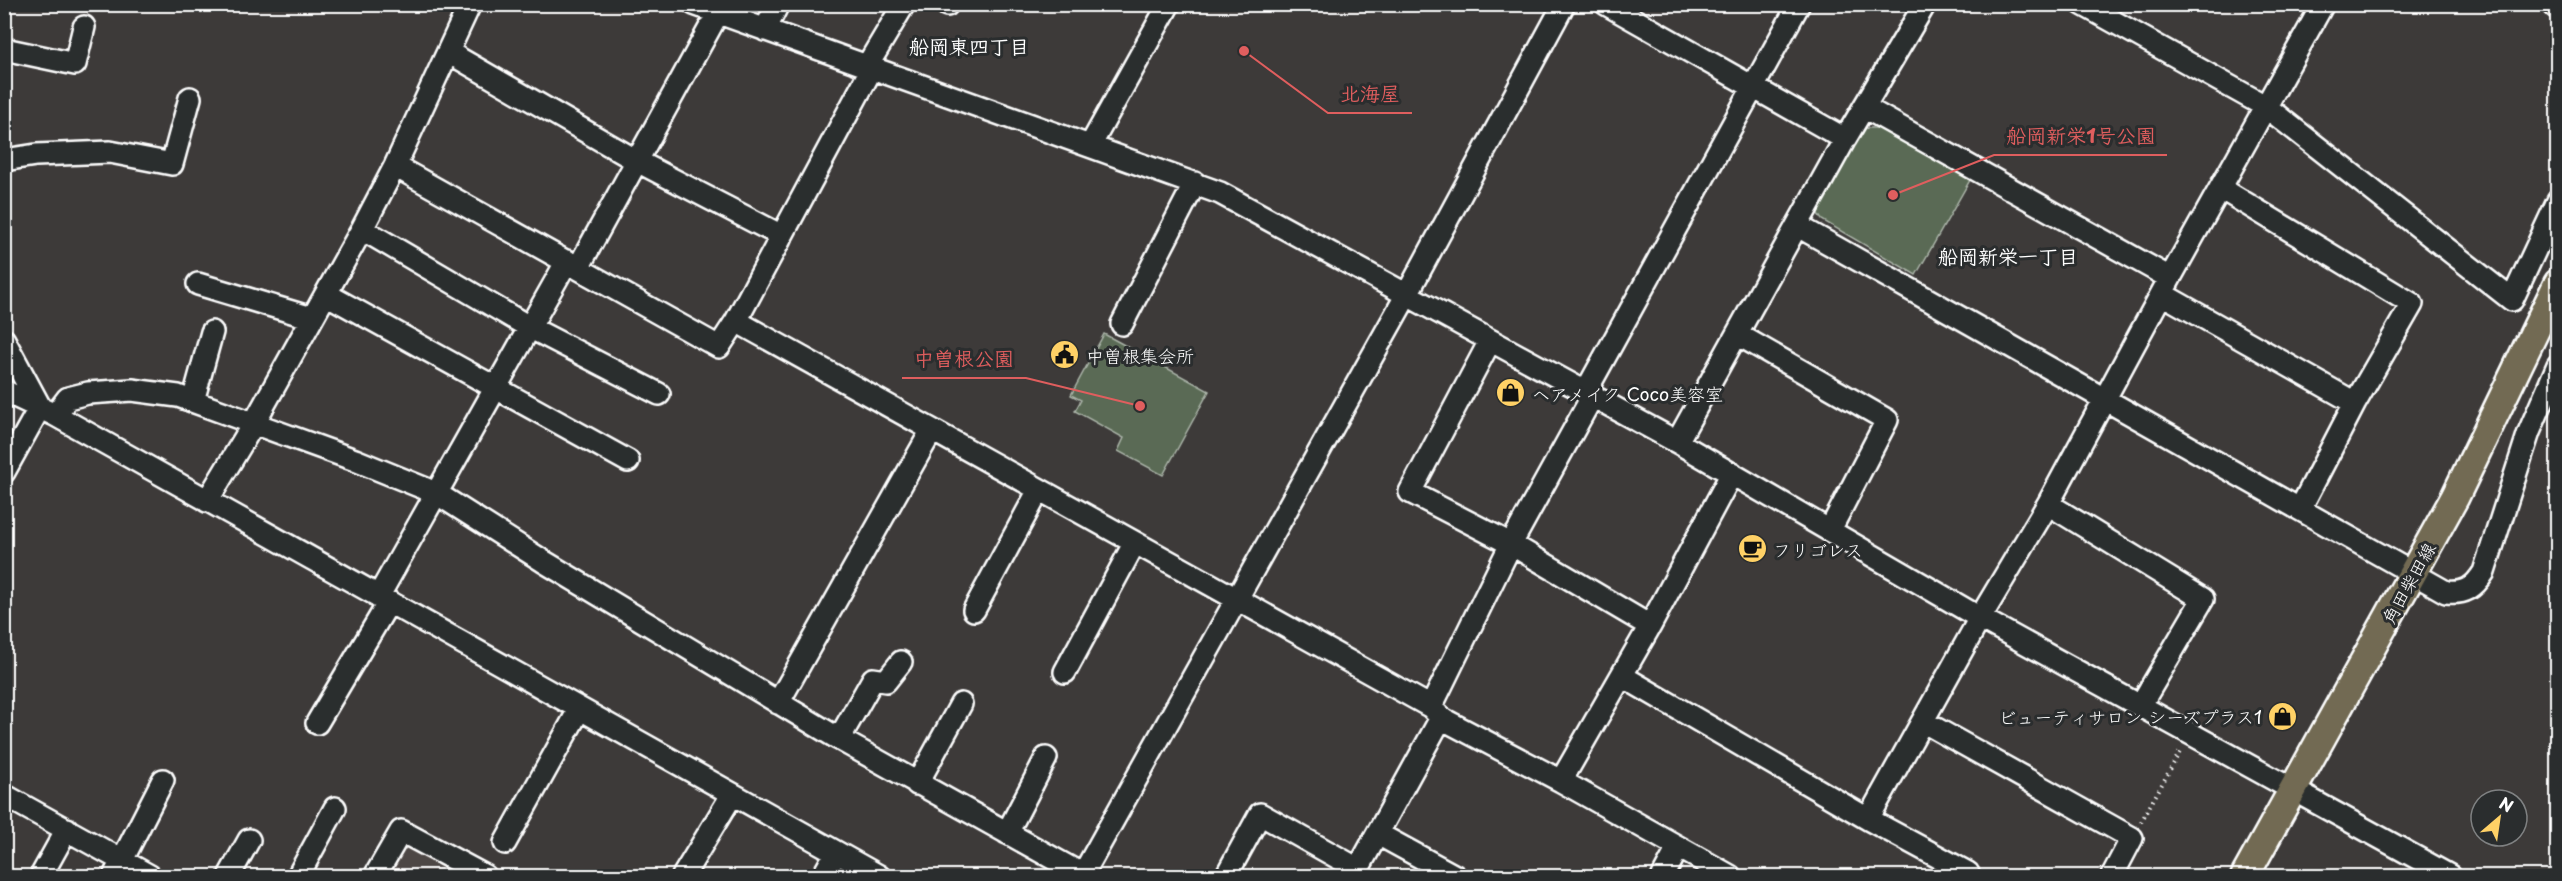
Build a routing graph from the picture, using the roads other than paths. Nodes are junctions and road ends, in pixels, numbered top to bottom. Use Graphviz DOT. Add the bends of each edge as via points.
graph roads {
  1 [pos="470,4"];
  2 [pos="694,4"];
  3 [pos="778,4"];
  4 [pos="904,4"];
  5 [pos="1168,4"];
  6 [pos="1564,4"];
  7 [pos="1606,4"];
  8 [pos="1799,4"];
  9 [pos="1925,4"];
  10 [pos="2082,4"];
  11 [pos="2323,4"];
  12 [pos="718,13"];
  13 [pos="84,27"];
  14 [pos="765,30"];
  15 [pos="4,49"];
  16 [pos="448,52"];
  17 [pos="870,67"];
  18 [pos="1753,87"];
  19 [pos="190,98"];
  20 [pos="2265,106"];
  21 [pos="1864,107"];
  22 [pos="1845,138"];
  23 [pos="1090,146"];
  24 [pos="4,160"];
  25 [pos="638,161"];
  26 [pos="395,166"];
  27 [pos="1195,183"];
  28 [pos="2222,189"];
  29 [pos="2558,201"];
  30 [pos="1798,226"];
  31 [pos="362,229"];
  32 [pos="782,236"];
  33 [pos="572,265"];
  34 [pos="2558,283"];
  35 [pos="198,284"];
  36 [pos="2166,286"];
  37 [pos="326,294"];
  38 [pos="1406,296"];
  39 [pos="312,318"];
  40 [pos="736,321"];
  41 [pos="1122,324"];
  42 [pos="529,327"];
  43 [pos="212,332"];
  44 [pos="1737,334"];
  45 [pos="4,340"];
  46 [pos="1490,341"];
  47 [pos="2558,365"];
  48 [pos="496,388"];
  49 [pos="4,391"];
  50 [pos="659,394"];
  51 [pos="1588,395"];
  52 [pos="2105,399"];
  53 [pos="193,401"];
  54 [pos="2355,403"];
  55 [pos="47,411"];
  56 [pos="254,423"];
  57 [pos="932,429"];
  58 [pos="1677,442"];
  59 [pos="628,461"];
  60 [pos="4,472"];
  61 [pos="1732,473"];
  62 [pos="1040,490"];
  63 [pos="436,493"];
  64 [pos="207,501"];
  65 [pos="2048,504"];
  66 [pos="2300,509"];
  67 [pos="1830,530"];
  68 [pos="1134,544"];
  69 [pos="1510,544"];
  70 [pos="2412,575"];
  71 [pos="383,599"];
  72 [pos="1237,599"];
  73 [pos="974,610"];
  74 [pos="1980,618"];
  75 [pos="1650,626"];
  76 [pos="901,662"];
  77 [pos="1065,672"];
  78 [pos="1622,676"];
  79 [pos="778,703"];
  80 [pos="961,704"];
  81 [pos="2140,706"];
  82 [pos="579,710"];
  83 [pos="1436,712"];
  84 [pos="1924,722"];
  85 [pos="317,723"];
  86 [pos="838,740"];
  87 [pos="1046,758"];
  88 [pos="164,780"];
  89 [pos="1561,781"];
  90 [pos="917,784"];
  91 [pos="2293,789"];
  92 [pos="4,795"];
  93 [pos="732,795"];
  94 [pos="335,808"];
  95 [pos="1868,819"];
  96 [pos="67,829"];
  97 [pos="1007,833"];
  98 [pos="1378,834"];
  99 [pos="249,840"];
  100 [pos="505,843"];
  101 [pos="1678,848"];
  102 [pos="836,853"];
  103 [pos="118,869"];
  104 [pos="867,874"];
  105 [pos="41,876"];
  106 [pos="150,876"];
  107 [pos="229,876"];
  108 [pos="298,876"];
  109 [pos="375,876"];
  110 [pos="484,876"];
  111 [pos="683,876"];
  112 [pos="823,876"];
  113 [pos="1083,876"];
  114 [pos="1226,876"];
  115 [pos="1455,876"];
  116 [pos="1663,876"];
  117 [pos="1730,876"];
  118 [pos="1967,876"];
  119 [pos="2112,876"];
  120 [pos="2245,876"];
  121 [pos="2450,876"];
  1 -- 16 [label="street"];
  2 -- 12 [label="street"];
  3 -- 14 [label="street"];
  4 -- 17 [label="street"];
  5 -- 23 [label="street"];
  6 -- 38 [label="street"];
  7 -- 18 [label="street"];
  8 -- 18 [label="street"];
  9 -- 21 [label="street"];
  10 -- 20 [label="street"];
  11 -- 20 [label="street"];
  12 -- 14 [label="street"];
  12 -- 25 [label="street"];
  13 -- 15 [label="street" via="75,64"];
  14 -- 17 [label="street"];
  16 -- 25 [label="street"];
  16 -- 26 [label="street"];
  17 -- 23 [label="street"];
  17 -- 32 [label="street"];
  18 -- 22 [label="street"];
  18 -- 51 [label="street"];
  19 -- 24 [label="street" via="172,164 110,152"];
  20 -- 28 [label="street"];
  20 -- 29 [label="street" via="2512,300"];
  21 -- 22 [label="street"];
  21 -- 36 [label="street"];
  22 -- 30 [label="street"];
  23 -- 27 [label="street"];
  25 -- 32 [label="street"];
  25 -- 33 [label="street"];
  26 -- 31 [label="street"];
  26 -- 33 [label="street"];
  27 -- 38 [label="street"];
  27 -- 41 [label="street"];
  28 -- 36 [label="street"];
  28 -- 54 [label="street" via="2412,304"];
  30 -- 44 [label="street"];
  30 -- 52 [label="street"];
  31 -- 37 [label="street"];
  31 -- 42 [label="street"];
  32 -- 40 [label="street"];
  33 -- 40 [label="street" via="719,347"];
  33 -- 42 [label="street"];
  34 -- 70 [label="main road, 角田柴田線" via="2455,497"];
  35 -- 39 [label="street"];
  36 -- 52 [label="street"];
  36 -- 54 [label="street"];
  37 -- 39 [label="street"];
  37 -- 48 [label="street"];
  38 -- 46 [label="street"];
  38 -- 72 [label="street"];
  39 -- 56 [label="street"];
  40 -- 57 [label="street"];
  42 -- 48 [label="street"];
  42 -- 50 [label="street"];
  43 -- 53 [label="street"];
  44 -- 58 [label="street"];
  44 -- 67 [label="street" via="1887,420"];
  45 -- 55 [label="street"];
  46 -- 51 [label="street"];
  46 -- 69 [label="street" via="1410,492"];
  47 -- 70 [label="street" via="2529,432 2484,572 2476,584 2467,591 2446,592"];
  48 -- 59 [label="street"];
  48 -- 63 [label="street"];
  49 -- 55 [label="street"];
  51 -- 58 [label="street"];
  51 -- 69 [label="street"];
  52 -- 65 [label="street"];
  52 -- 66 [label="street"];
  53 -- 55 [label="street" via="132,390 88,393 68,398"];
  53 -- 56 [label="street"];
  54 -- 66 [label="street"];
  55 -- 60 [label="street"];
  55 -- 64 [label="street"];
  56 -- 63 [label="street"];
  56 -- 64 [label="street"];
  57 -- 62 [label="street"];
  57 -- 79 [label="street"];
  58 -- 61 [label="street"];
  61 -- 67 [label="street"];
  61 -- 75 [label="street"];
  62 -- 68 [label="street"];
  62 -- 73 [label="street"];
  63 -- 71 [label="street"];
  63 -- 79 [label="street"];
  64 -- 71 [label="street"];
  65 -- 74 [label="street"];
  65 -- 81 [label="street" via="2204,599"];
  66 -- 70 [label="street"];
  67 -- 74 [label="street"];
  68 -- 72 [label="street"];
  68 -- 77 [label="street"];
  69 -- 75 [label="street"];
  69 -- 83 [label="street"];
  70 -- 91 [label="main road, 角田柴田線"];
  71 -- 82 [label="street"];
  71 -- 85 [label="street"];
  72 -- 83 [label="street"];
  72 -- 113 [label="street"];
  74 -- 81 [label="street"];
  74 -- 84 [label="street"];
  75 -- 78 [label="street"];
  76 -- 86 [label="street" via="886,681 873,679"];
  78 -- 89 [label="street"];
  78 -- 95 [label="street"];
  79 -- 86 [label="street"];
  80 -- 90 [label="street"];
  81 -- 91 [label="street"];
  82 -- 93 [label="street"];
  82 -- 100 [label="street"];
  83 -- 89 [label="street"];
  83 -- 98 [label="street"];
  84 -- 95 [label="street"];
  84 -- 119 [label="street" via="2132,838"];
  86 -- 90 [label="street"];
  87 -- 97 [label="street"];
  88 -- 103 [label="street"];
  89 -- 101 [label="street"];
  90 -- 97 [label="street"];
  91 -- 120 [label="main road, 角田柴田線"];
  91 -- 121 [label="street"];
  92 -- 96 [label="street"];
  93 -- 102 [label="street"];
  93 -- 111 [label="street"];
  94 -- 108 [label="street"];
  95 -- 118 [label="street" via="1968,873"];
  96 -- 103 [label="street"];
  96 -- 105 [label="street"];
  97 -- 113 [label="street"];
  98 -- 114 [label="street" via="1358,869 1260,814"];
  98 -- 115 [label="street"];
  99 -- 107 [label="street"];
  101 -- 116 [label="street"];
  101 -- 117 [label="street"];
  102 -- 104 [label="street"];
  102 -- 112 [label="street"];
  103 -- 106 [label="street"];
  109 -- 110 [label="street" via="401,831"];
}
